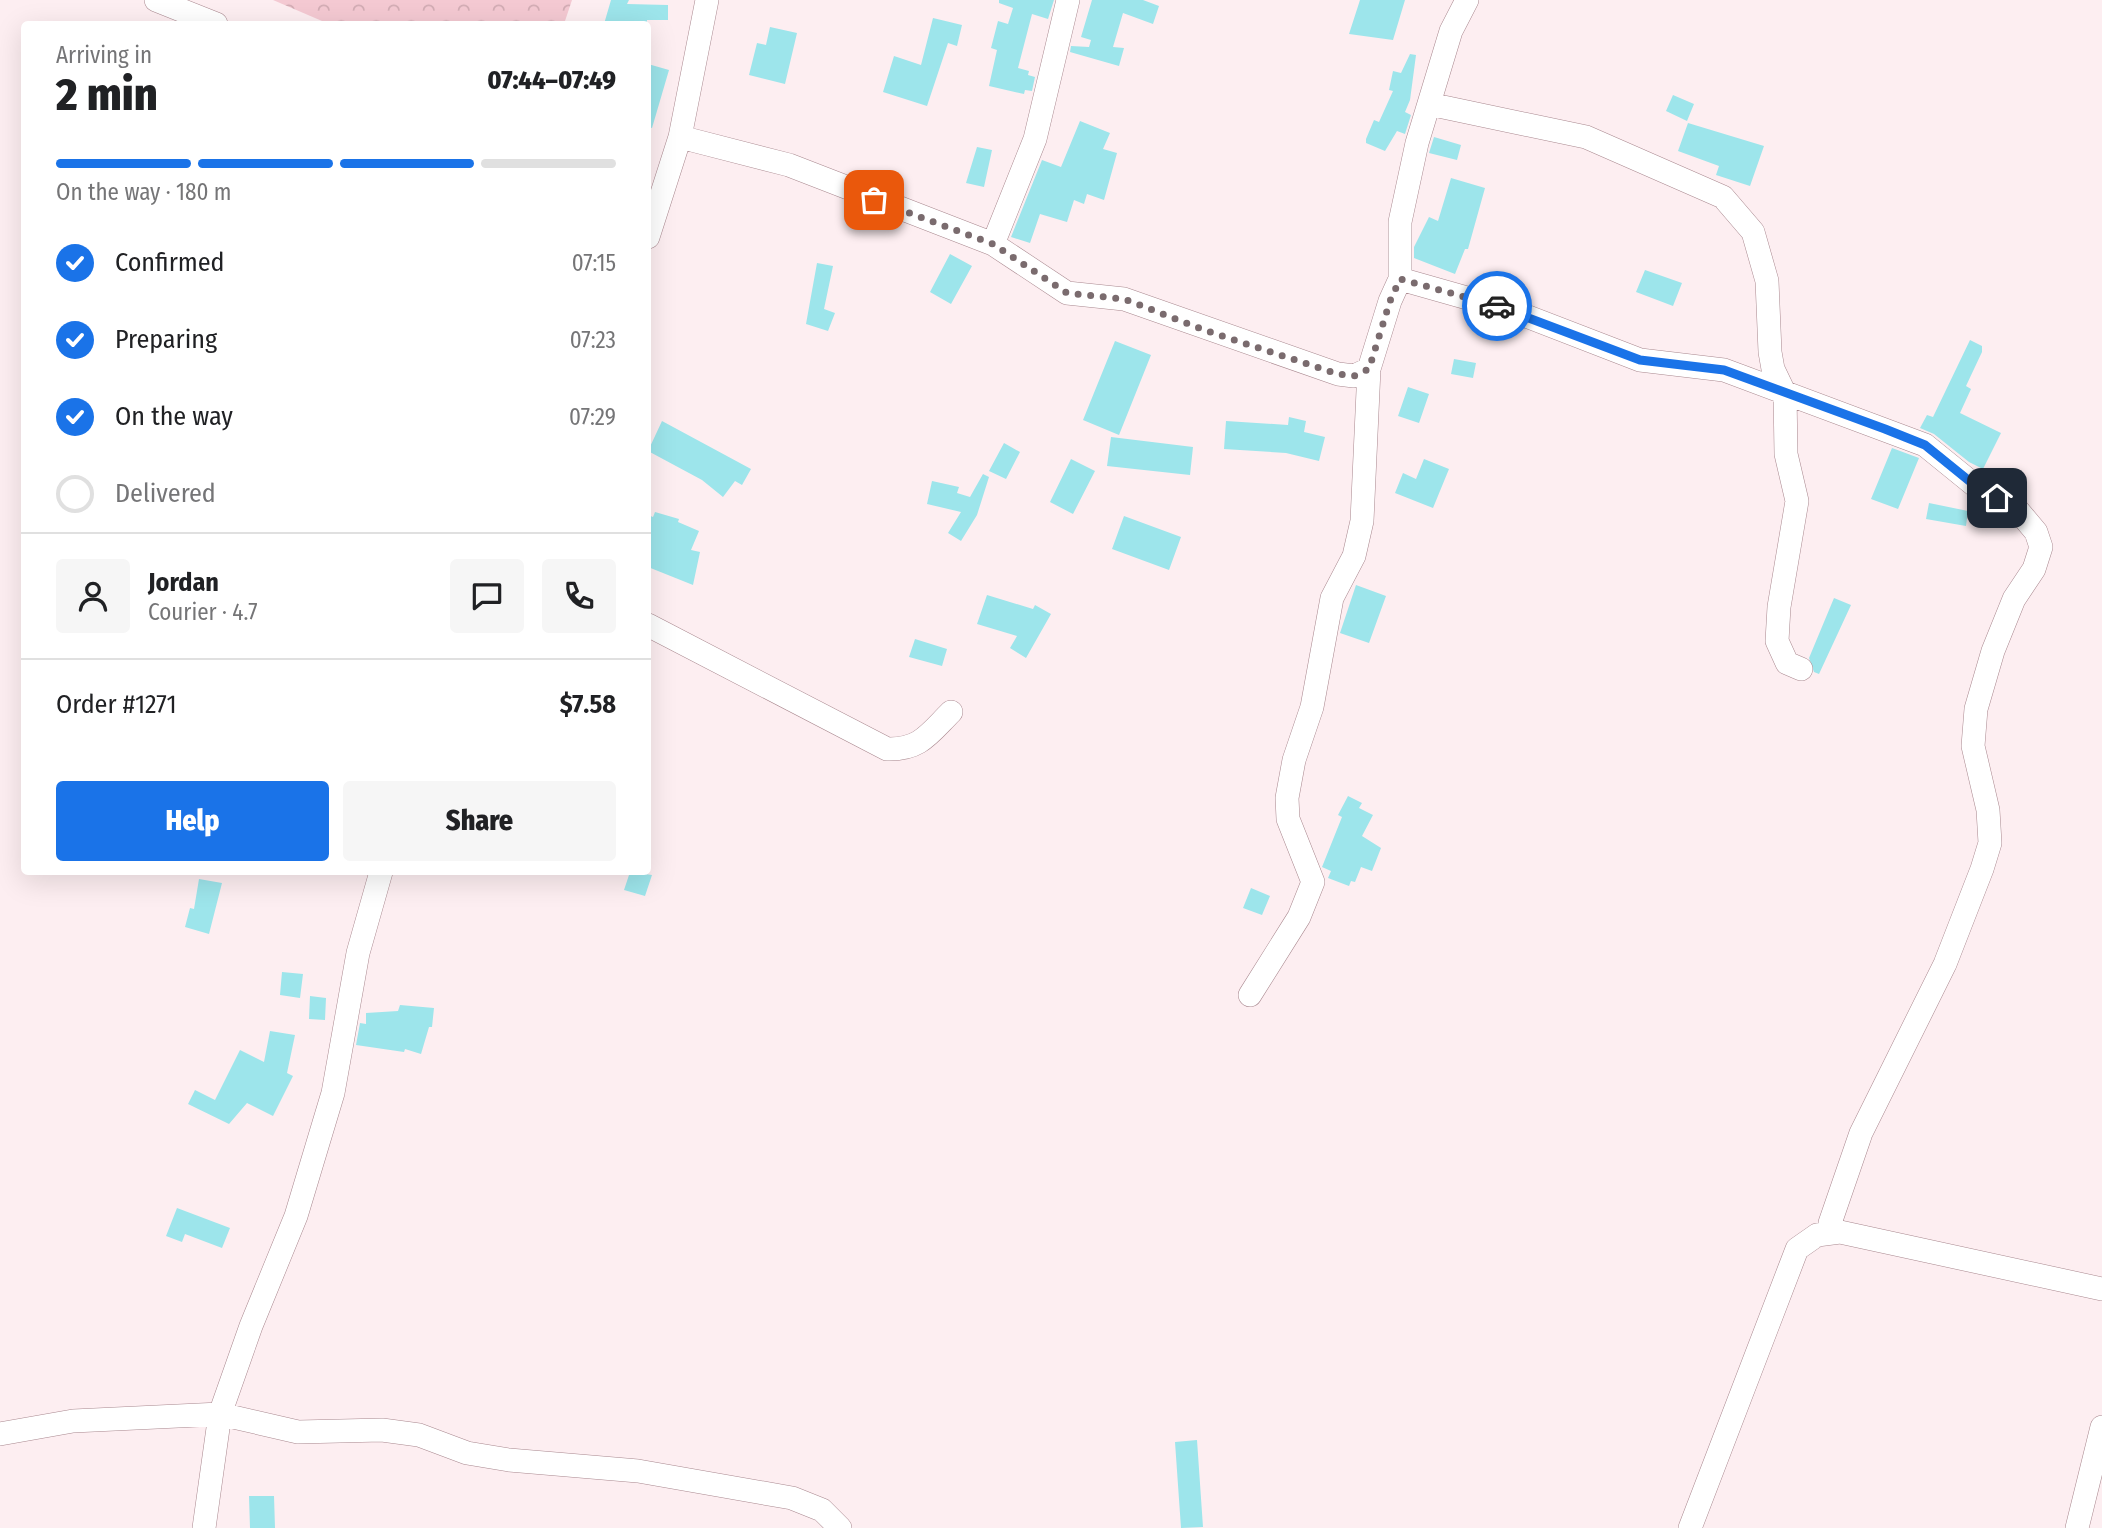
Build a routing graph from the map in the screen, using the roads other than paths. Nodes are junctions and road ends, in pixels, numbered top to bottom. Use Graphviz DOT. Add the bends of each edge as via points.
graph roads {
  1 [pos="156,0"];
  2 [pos="707,0"];
  3 [pos="1068,0"];
  4 [pos="1467,0"];
  5 [pos="208,21"];
  6 [pos="1429,104"];
  7 [pos="680,137"];
  8 [pos="651,228"];
  9 [pos="993,244"];
  10 [pos="1400,279"];
  11 [pos="1369,369"];
  12 [pos="1785,394"];
  13 [pos="651,627"];
  14 [pos="1801,669"];
  15 [pos="951,712"];
  16 [pos="380,875"];
  17 [pos="1250,995"];
  18 [pos="1830,1223"];
  19 [pos="2102,1289"];
  20 [pos="220,1414"];
  21 [pos="2102,1427"];
  22 [pos="0,1434"];
  23 [pos="204,1528"];
  24 [pos="840,1528"];
  25 [pos="1690,1528"];
  26 [pos="2077,1528"];
  1 -- 5 [label="street"];
  2 -- 7 [label="street"];
  3 -- 9 [label="street" via="1035,139"];
  4 -- 6 [label="street" via="1451,31"];
  6 -- 10 [label="street" via="1400,222"];
  6 -- 12 [label="street" via="1586,137 1723,197 1754,232 1767,281 1773,369"];
  7 -- 8 [label="street"];
  7 -- 9 [label="street" via="789,164"];
  9 -- 11 [label="street" via="1067,293 1124,299 1338,374 1354,376"];
  10 -- 11 [label="street"];
  10 -- 12 [label="street" via="1513,311 1640,360 1724,370"];
  11 -- 17 [label="street" via="1362,521 1354,556 1332,598 1312,707 1287,798 1288,819 1313,882 1299,917"];
  12 -- 14 [label="street" via="1786,454 1797,501 1777,641 1787,663"];
  12 -- 18 [label="street" via="1925,445 1978,488 2015,507 2036,532 2041,547 1997,641 1976,709 1973,746 1988,810 1990,843 1982,869 1939,976 1861,1133"];
  13 -- 15 [label="street" via="887,749 906,750 923,741"];
  16 -- 20 [label="street" via="358,953 333,1093 296,1216"];
  19 -- 25 [label="street" via="1840,1232 1817,1235 1797,1249"];
  20 -- 22 [label="street" via="73,1421"];
  20 -- 23 [label="street"];
  20 -- 24 [label="street" via="298,1432 419,1434 467,1453 638,1471 779,1496 822,1510"];
  21 -- 26 [label="street"];
}
